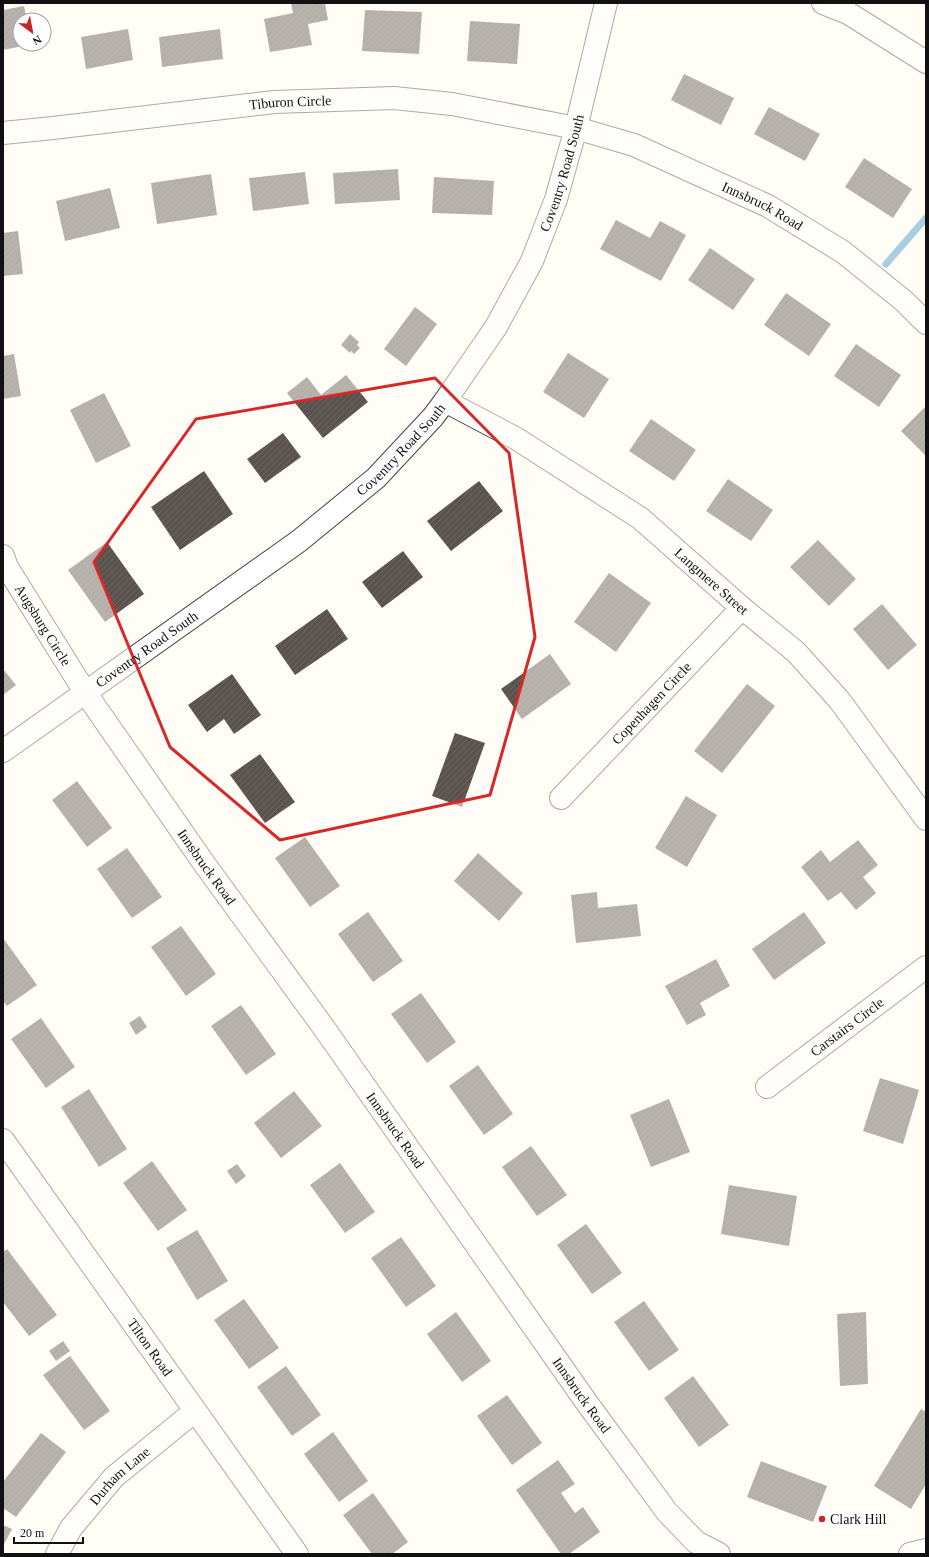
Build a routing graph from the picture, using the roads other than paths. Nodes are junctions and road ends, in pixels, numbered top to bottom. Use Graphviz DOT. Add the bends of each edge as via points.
graph roads {
  1 [pos="606,3"];
  2 [pos="823,3"];
  3 [pos="926,62"];
  4 [pos="576,128"];
  5 [pos="3,133"];
  6 [pos="926,323"];
  7 [pos="445,402"];
  8 [pos="3,556"];
  9 [pos="742,608"];
  10 [pos="85,692"];
  11 [pos="3,750"];
  12 [pos="561,798"];
  13 [pos="926,819"];
  14 [pos="926,967"];
  15 [pos="767,1087"];
  16 [pos="5,1148"];
  17 [pos="196,1411"];
  18 [pos="926,1550"];
  19 [pos="57,1554"];
  20 [pos="297,1554"];
  21 [pos="719,1554"];
  22 [pos="910,1554"];
  1 -- 4 [label="street, Coventry Road South"];
  2 -- 3 [label="street" via="848,14"];
  4 -- 5 [label="street, Tiburon Circle" via="452,104 394,98 274,102"];
  4 -- 6 [label="street, Innsbruck Road" via="634,145 768,206 843,252 904,301"];
  4 -- 7 [label="street, Coventry Road South" via="556,199 532,261 496,327"];
  7 -- 9 [label="street, Langmere Street" via="517,439 640,518"];
  7 -- 10 [label="street, Coventry Road South" via="376,478 299,542"];
  8 -- 10 [label="street, Augsburg Circle" via="7,567"];
  9 -- 12 [label="street, Copenhagen Circle"];
  9 -- 13 [label="street, Langmere Street" via="796,652 840,701"];
  10 -- 11 [label="street, Coventry Road South"];
  10 -- 21 [label="street, Innsbruck Road" via="203,862 324,1028 587,1403 667,1512 696,1542"];
  14 -- 15 [label="street, Carstairs Circle"];
  16 -- 17 [label="street, Tilton Road"];
  17 -- 19 [label="street, Durham Lane" via="114,1477 71,1528"];
  17 -- 20 [label="street, Tilton Road"];
  18 -- 22 [label="street"];
}
